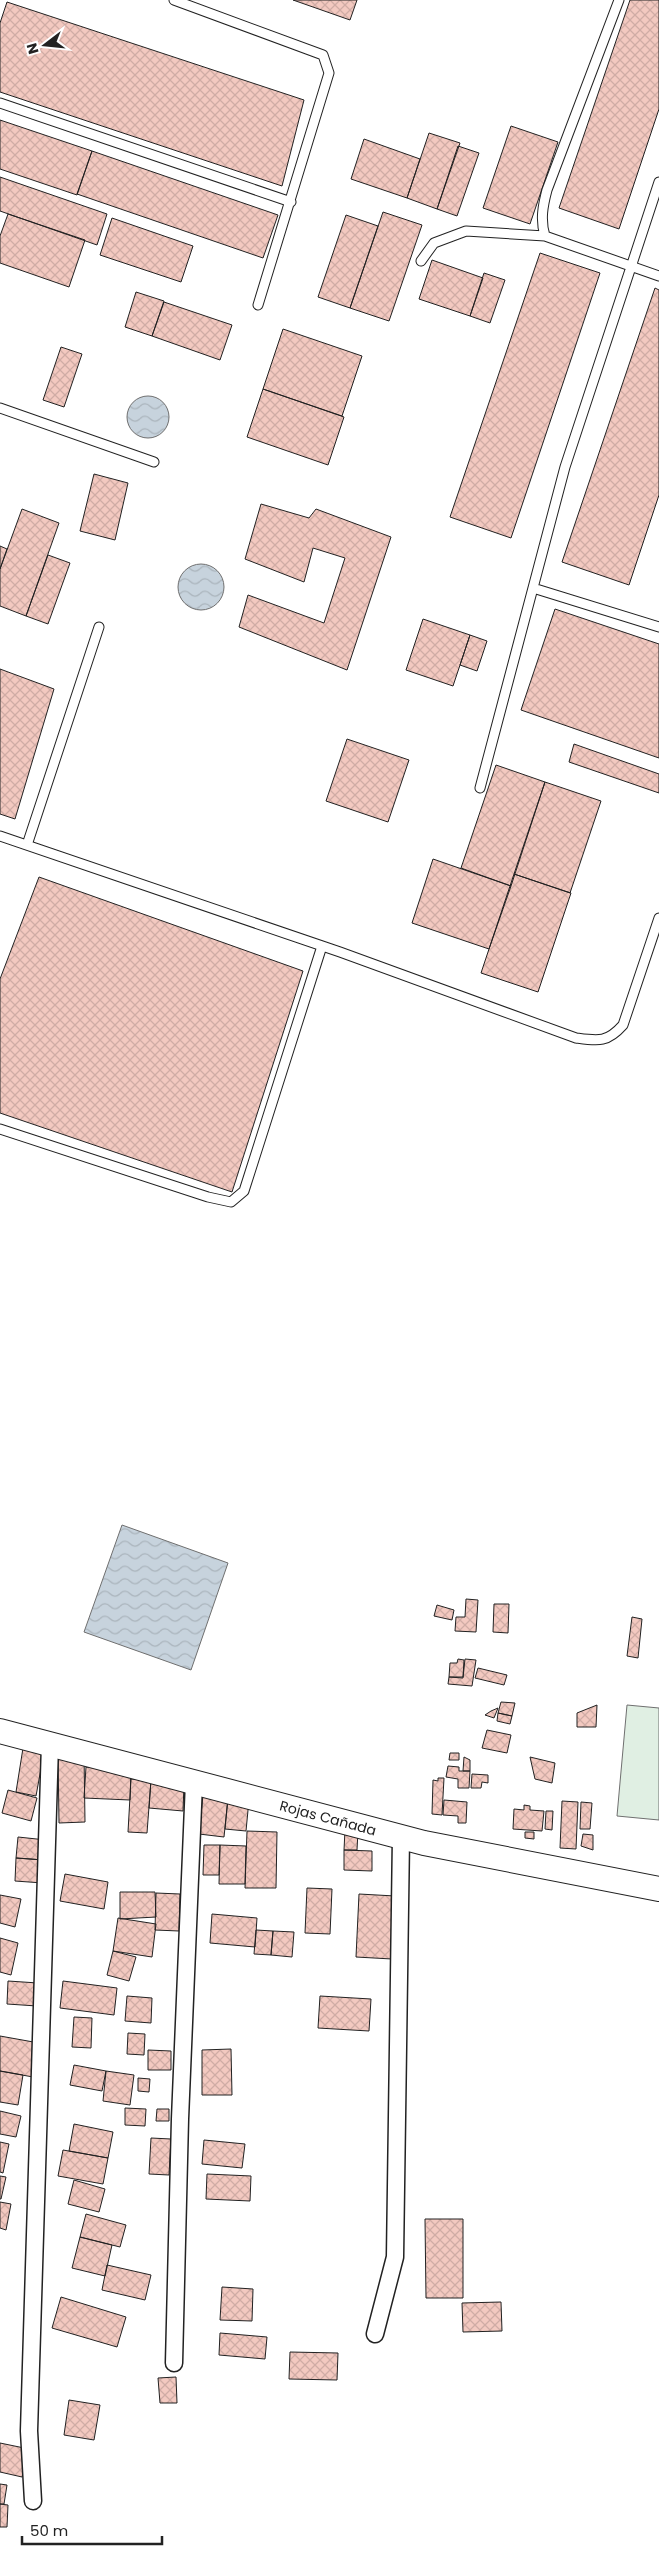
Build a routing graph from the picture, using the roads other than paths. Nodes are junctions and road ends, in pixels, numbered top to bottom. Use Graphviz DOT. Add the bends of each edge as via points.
graph roads {
  1 [pos="174,0"];
  2 [pos="619,0"];
  3 [pos="0,104"];
  4 [pos="659,182"];
  5 [pos="291,202"];
  6 [pos="545,236"];
  7 [pos="421,261"];
  8 [pos="631,268"];
  9 [pos="659,276"];
  10 [pos="258,305"];
  11 [pos="0,408"];
  12 [pos="154,462"];
  13 [pos="533,588"];
  14 [pos="99,626"];
  15 [pos="659,627"];
  16 [pos="480,788"];
  17 [pos="0,836"];
  18 [pos="27,845"];
  19 [pos="659,918"];
  20 [pos="322,946"];
  21 [pos="0,1129"];
  22 [pos="0,1731"];
  23 [pos="50,1744"];
  24 [pos="194,1782"];
  25 [pos="402,1837"];
  26 [pos="659,1889"];
  27 [pos="375,2334"];
  28 [pos="174,2363"];
  29 [pos="33,2501"];
  1 -- 5 [label="lane" via="323,55 329,73"];
  2 -- 6 [label="lane" via="547,190 542,227"];
  3 -- 5 [label="lane"];
  4 -- 8 [label="lane"];
  5 -- 10 [label="lane"];
  6 -- 7 [label="lane" via="466,230 434,243"];
  6 -- 8 [label="lane"];
  8 -- 9 [label="lane"];
  8 -- 13 [label="lane" via="565,467"];
  11 -- 12 [label="lane"];
  13 -- 15 [label="lane"];
  13 -- 16 [label="lane"];
  14 -- 18 [label="lane"];
  17 -- 18 [label="lane"];
  18 -- 20 [label="lane"];
  19 -- 20 [label="lane" via="623,1024 613,1036 598,1041 576,1038"];
  20 -- 21 [label="lane" via="244,1191 231,1202"];
  22 -- 23 [label="main road, Rojas Cañada"];
  23 -- 24 [label="main road, Rojas Cañada"];
  23 -- 29 [label="street" via="29,2431"];
  24 -- 25 [label="main road, Rojas Cañada"];
  24 -- 28 [label="street"];
  25 -- 26 [label="main road, Rojas Cañada"];
  25 -- 27 [label="street" via="395,2257"];
}
